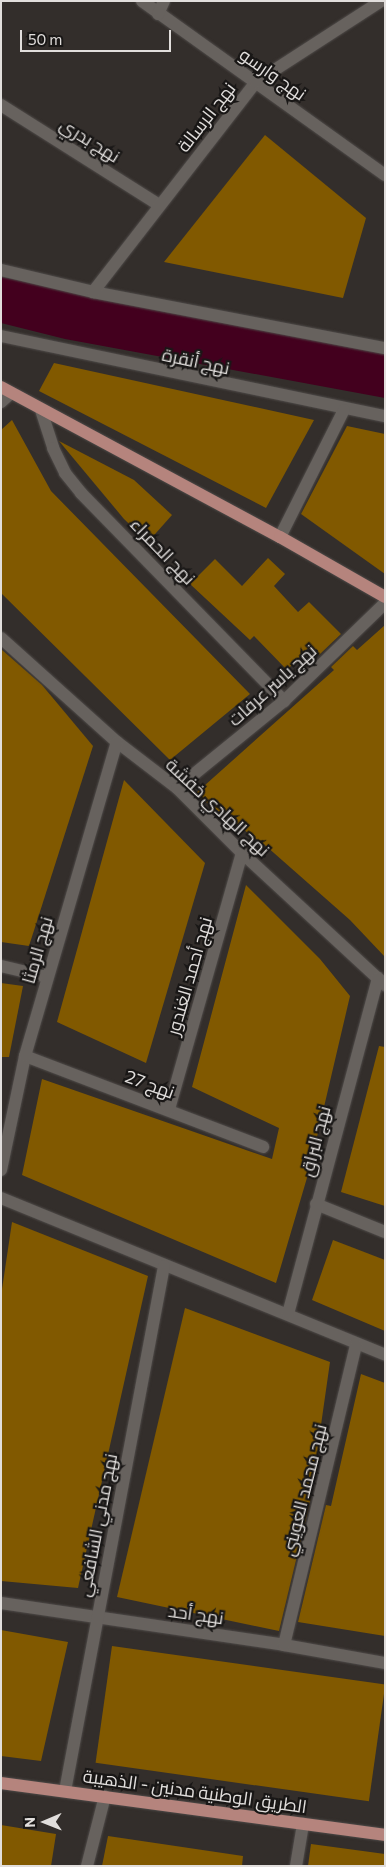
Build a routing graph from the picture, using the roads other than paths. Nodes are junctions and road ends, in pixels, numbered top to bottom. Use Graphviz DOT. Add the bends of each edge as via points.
graph roads {
  1 [pos="142,1"];
  2 [pos="164,1"];
  3 [pos="381,1"];
  4 [pos="158,14"];
  5 [pos="256,82"];
  6 [pos="1,105"];
  7 [pos="385,175"];
  8 [pos="159,205"];
  9 [pos="1,270"];
  10 [pos="93,292"];
  11 [pos="1,336"];
  12 [pos="385,348"];
  13 [pos="4,394"];
  14 [pos="41,410"];
  15 [pos="344,410"];
  16 [pos="385,416"];
  17 [pos="280,536"];
  18 [pos="385,597"];
  19 [pos="385,603"];
  20 [pos="1,638"];
  21 [pos="284,701"];
  22 [pos="118,742"];
  23 [pos="177,788"];
  24 [pos="242,853"];
  25 [pos="1,966"];
  26 [pos="47,976"];
  27 [pos="381,982"];
  28 [pos="25,1056"];
  29 [pos="169,1109"];
  30 [pos="263,1147"];
  31 [pos="1,1170"];
  32 [pos="1,1198"];
  33 [pos="316,1204"];
  34 [pos="385,1232"];
  35 [pos="164,1266"];
  36 [pos="288,1314"];
  37 [pos="356,1344"];
  38 [pos="385,1356"];
  39 [pos="1,1603"];
  40 [pos="98,1618"];
  41 [pos="284,1644"];
  42 [pos="385,1663"];
  43 [pos="1,1782"];
  44 [pos="65,1791"];
  45 [pos="105,1796"];
  46 [pos="303,1824"];
  47 [pos="385,1835"];
  48 [pos="87,1866"];
  49 [pos="296,1866"];
  1 -- 4 [label="street, نهج وارسو"];
  2 -- 4 [label="street"];
  3 -- 5 [label="street, نهج الرسالة"];
  4 -- 5 [label="street, نهج وارسو"];
  5 -- 7 [label="street, نهج وارسو"];
  5 -- 8 [label="street, نهج الرسالة"];
  6 -- 8 [label="street, نهج بدري"];
  8 -- 10 [label="street, نهج الرسالة"];
  9 -- 10 [label="street"];
  10 -- 12 [label="street"];
  11 -- 15 [label="street, نهج أنقرة"];
  13 -- 14 [label="main road"];
  14 -- 17 [label="main road"];
  14 -- 21 [label="street, نهج الحمراء" via="65,473"];
  15 -- 16 [label="street, نهج أنقرة"];
  15 -- 17 [label="street"];
  17 -- 18 [label="main road"];
  19 -- 21 [label="street, نهج ياسر عرفات"];
  20 -- 22 [label="street, نهج الهادي خفشة"];
  21 -- 23 [label="street, نهج ياسر عرفات"];
  22 -- 23 [label="street, نهج الهادي خفشة"];
  22 -- 26 [label="street, نهج الرمثا"];
  23 -- 24 [label="street, نهج الهادي خفشة"];
  24 -- 27 [label="street, نهج الهادي خفشة"];
  24 -- 29 [label="street, نهج أحمد الغندور"];
  25 -- 26 [label="street"];
  26 -- 28 [label="street, نهج الرمثا"];
  27 -- 33 [label="street, نهج البراق"];
  28 -- 29 [label="street, نهج 27"];
  28 -- 31 [label="street, نهج الرمثا"];
  29 -- 30 [label="street, نهج 27"];
  32 -- 35 [label="street"];
  33 -- 34 [label="street"];
  33 -- 36 [label="street, نهج البراق"];
  35 -- 36 [label="street"];
  35 -- 40 [label="street, نهج مدني الشافعي"];
  36 -- 37 [label="street"];
  37 -- 38 [label="street"];
  37 -- 41 [label="street, نهج محمد العويني"];
  39 -- 40 [label="street, نهج أحد"];
  40 -- 41 [label="street, نهج أحد"];
  40 -- 44 [label="street, نهج مدني الشافعي"];
  41 -- 42 [label="street, نهج أحد"];
  43 -- 44 [label="main road, الطريق الوطنية مدنين - الذهيبة"];
  44 -- 45 [label="main road, الطريق الوطنية مدنين - الذهيبة"];
  45 -- 46 [label="main road, الطريق الوطنية مدنين - الذهيبة"];
  45 -- 48 [label="street"];
  46 -- 47 [label="main road, الطريق الوطنية مدنين - الذهيبة"];
  46 -- 49 [label="street"];
}
